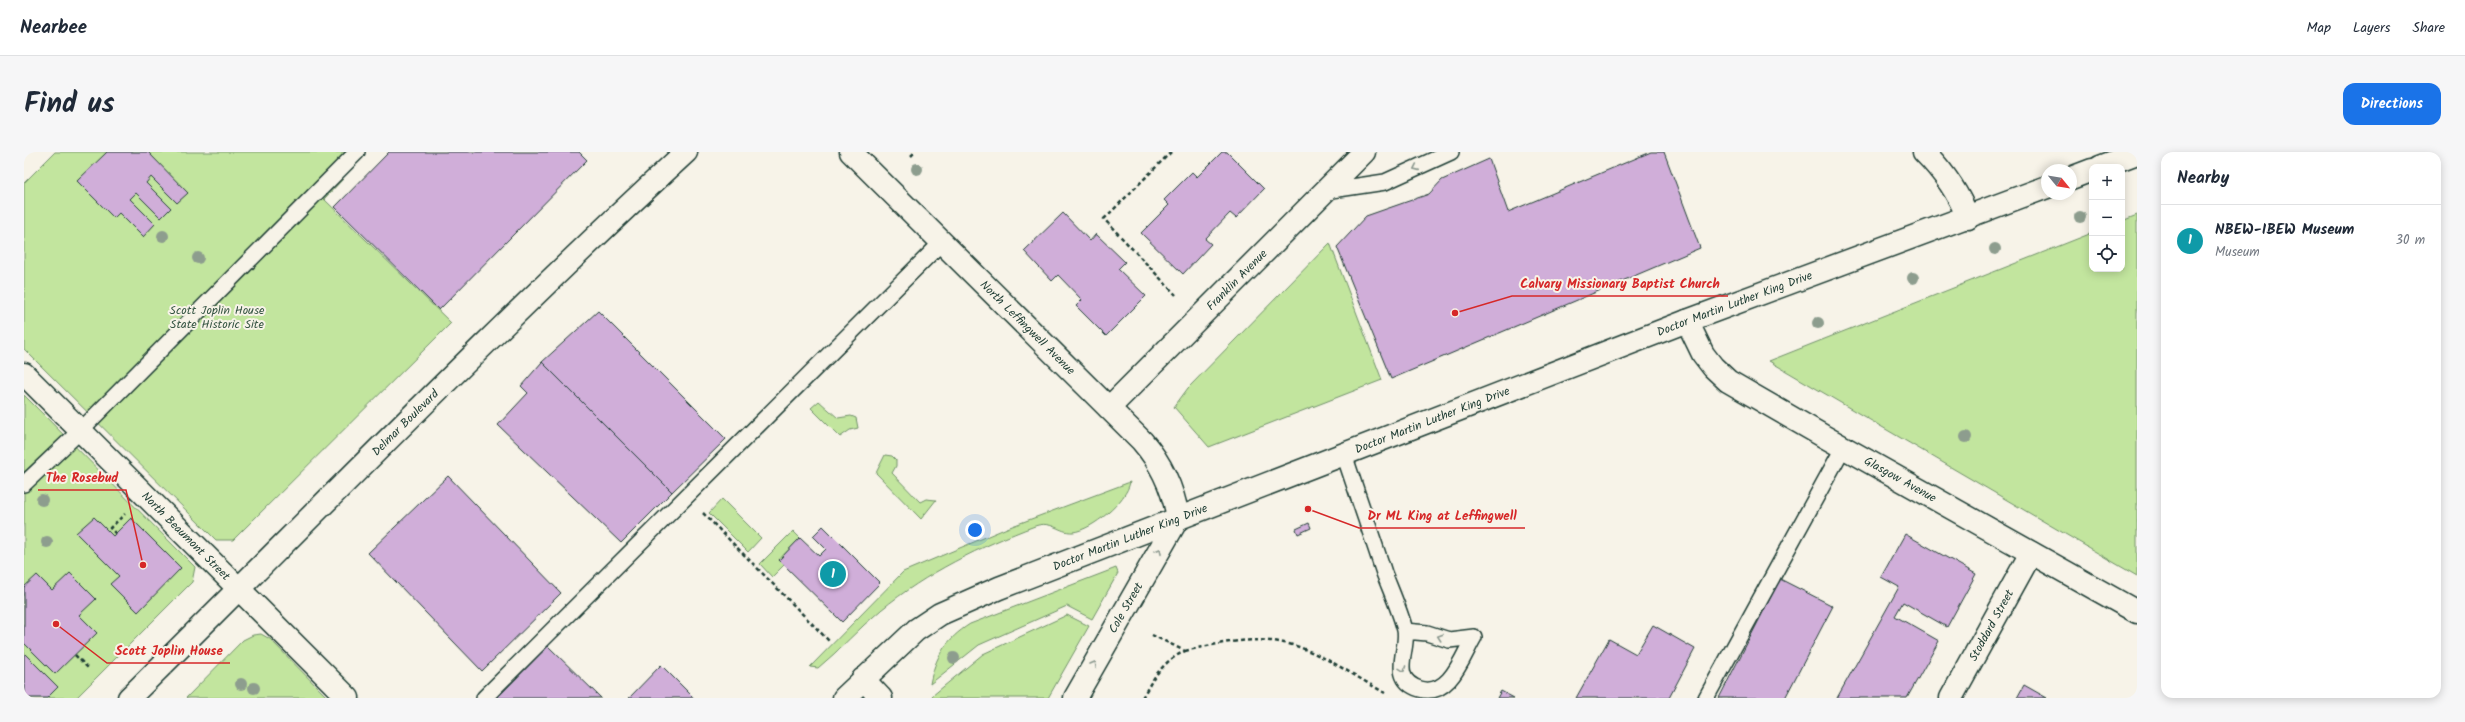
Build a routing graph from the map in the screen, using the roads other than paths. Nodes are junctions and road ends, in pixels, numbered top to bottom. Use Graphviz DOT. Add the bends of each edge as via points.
graph roads {
  1 [pos="357,152"];
  2 [pos="686,152"];
  3 [pos="851,152"];
  4 [pos="1364,152"];
  5 [pos="1451,152"];
  6 [pos="1924,152"];
  7 [pos="2137,152"];
  8 [pos="2107,164"];
  9 [pos="2089,171"];
  10 [pos="2077,176"];
  11 [pos="2041,189"];
  12 [pos="1325,191"];
  13 [pos="1968,218"];
  14 [pos="942,242"];
  15 [pos="1687,321"];
  16 [pos="24,374"];
  17 [pos="1109,408"];
  18 [pos="81,430"];
  19 [pos="1843,448"];
  20 [pos="1344,454"];
  21 [pos="24,484"];
  22 [pos="1178,518"];
  23 [pos="2031,553"];
  24 [pos="239,589"];
  25 [pos="2137,612"];
  26 [pos="1405,631"];
  27 [pos="863,679"];
  28 [pos="129,698"];
  29 [pos="348,698"];
  30 [pos="484,698"];
  31 [pos="844,698"];
  32 [pos="881,698"];
  33 [pos="1076,698"];
  34 [pos="1706,698"];
  35 [pos="1952,698"];
  1 -- 18 [label="lane"];
  2 -- 24 [label="street, Delmar Boulevard" via="568,262"];
  3 -- 14 [label="street, North Leffingwell Avenue"];
  4 -- 12 [label="street, Franklin Avenue"];
  5 -- 12 [label="lane, one-way" via="1385,182"];
  6 -- 13 [label="street" via="1949,181"];
  7 -- 8 [label="street"];
  9 -- 10 [label="street"];
  11 -- 13 [label="street, Doctor Martin Luther King Drive"];
  12 -- 17 [label="street, Franklin Avenue"];
  13 -- 15 [label="street, Doctor Martin Luther King Drive"];
  14 -- 17 [label="street, North Leffingwell Avenue"];
  14 -- 30 [label="lane"];
  15 -- 19 [label="street, Glasgow Avenue" via="1703,354 1728,381"];
  15 -- 20 [label="street, Doctor Martin Luther King Drive"];
  16 -- 18 [label="street, North Beaumont Street"];
  17 -- 22 [label="street, North Leffingwell Avenue" via="1142,441 1162,467 1175,500"];
  18 -- 21 [label="lane"];
  18 -- 24 [label="street, North Beaumont Street"];
  19 -- 23 [label="street, Glasgow Avenue"];
  19 -- 34 [label="lane"];
  20 -- 22 [label="street, Doctor Martin Luther King Drive"];
  20 -- 26 [label="lane"];
  22 -- 27 [label="street, Doctor Martin Luther King Drive" via="999,588 940,614 898,646"];
  33 -- 22 [label="street, Cole Street, one-way"];
  23 -- 25 [label="street, Glasgow Avenue"];
  23 -- 35 [label="street, Stoddard Street"];
  24 -- 28 [label="street, Delmar Boulevard"];
  24 -- 29 [label="street, North Beaumont Street"];
  26 -- 26 [label="lane, one-way" via="1400,664 1407,680 1420,689 1436,688 1448,681 1457,670 1474,637 1449,640 1427,633"];
  27 -- 31 [label="street, Doctor Martin Luther King Drive"];
  27 -- 32 [label="street"];
}
